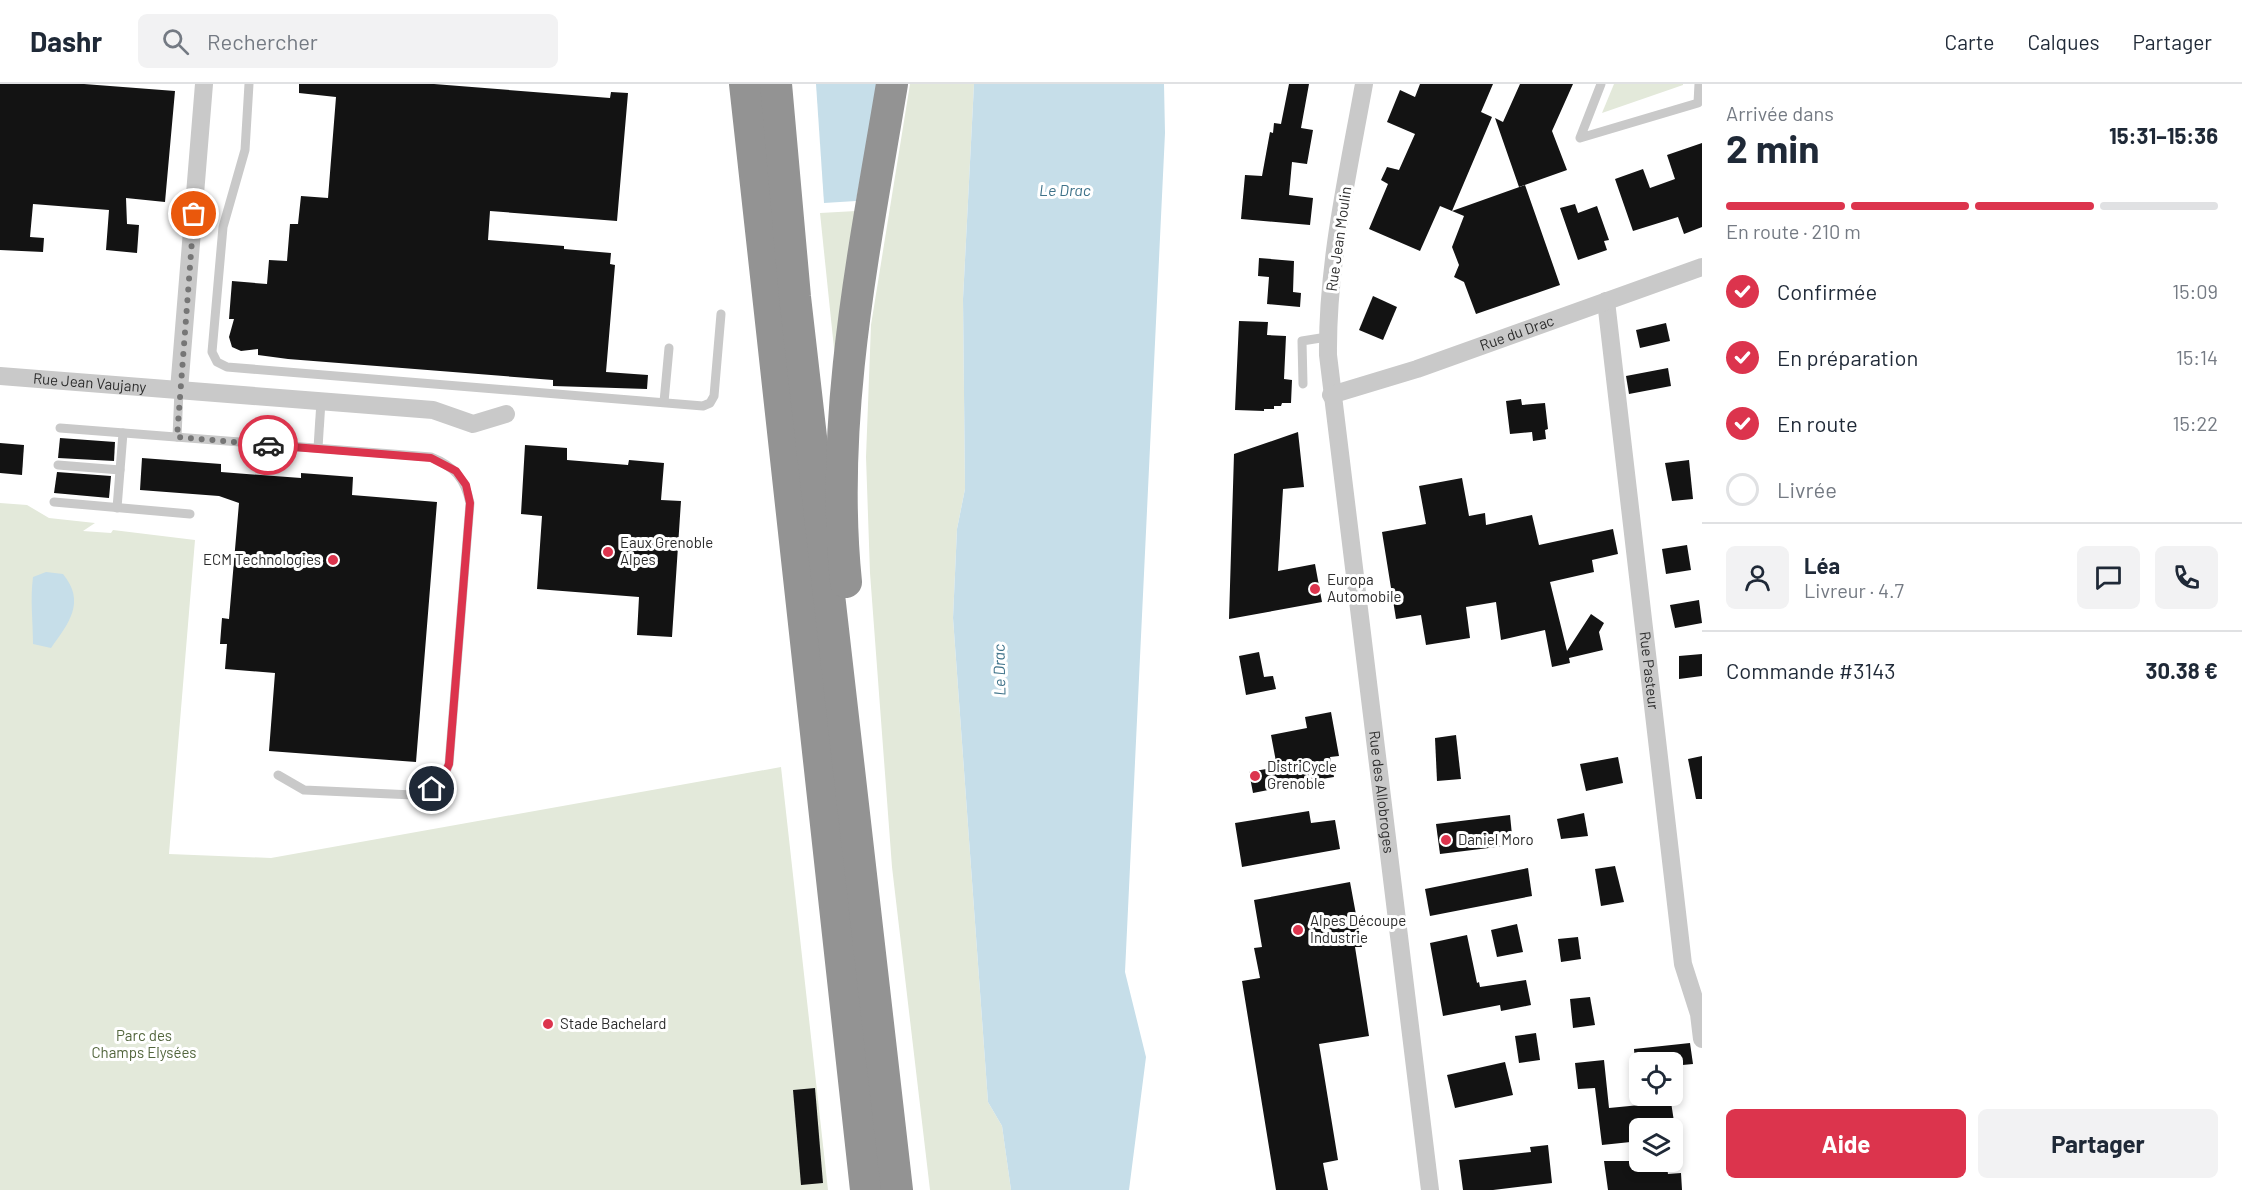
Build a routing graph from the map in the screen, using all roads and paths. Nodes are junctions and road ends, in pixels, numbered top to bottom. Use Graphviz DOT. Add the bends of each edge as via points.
graph roads {
  1 [pos="204,84"];
  2 [pos="249,84"];
  3 [pos="728,84"];
  4 [pos="745,84"];
  5 [pos="892,84"];
  6 [pos="1364,84"];
  7 [pos="1601,84"];
  8 [pos="1699,84"];
  9 [pos="778,92"];
  10 [pos="755,184"];
  11 [pos="1702,267"];
  12 [pos="1606,301"];
  13 [pos="721,314"];
  14 [pos="1328,337"];
  15 [pos="669,348"];
  16 [pos="0,376"];
  17 [pos="1303,384"];
  18 [pos="179,390"];
  19 [pos="1331,395"];
  20 [pos="321,401"];
  21 [pos="664,402"];
  22 [pos="506,414"];
  23 [pos="60,428"];
  24 [pos="123,433"];
  25 [pos="177,437"];
  26 [pos="318,448"];
  27 [pos="57,465"];
  28 [pos="120,470"];
  29 [pos="54,502"];
  30 [pos="117,508"];
  31 [pos="190,514"];
  32 [pos="278,775"];
  33 [pos="863,876"];
  34 [pos="1702,1039"];
  35 [pos="866,1190"];
  36 [pos="897,1190"];
  37 [pos="1430,1190"];
  1 -- 18 [label="street"];
  2 -- 21 [label="lane" via="245,150 223,226 212,352 216,362 227,368"];
  3 -- 10 [label="highway" via="736,142"];
  4 -- 10 [label="highway"];
  5 -- 33 [label="highway" via="855,316 845,422 845,570 864,754"];
  6 -- 14 [label="street, Rue Jean Moulin" via="1342,208"];
  7 -- 8 [label="lane" via="1580,138 1698,103"];
  9 -- 33 [label="highway" via="795,297"];
  10 -- 35 [label="highway"];
  11 -- 12 [label="street, Rue du Drac"];
  12 -- 19 [label="street, Rue du Drac" via="1417,369"];
  12 -- 34 [label="street, Rue Pasteur" via="1683,964 1699,1014"];
  13 -- 21 [label="lane" via="714,396 710,403 703,406"];
  14 -- 17 [label="lane" via="1302,341"];
  14 -- 19 [label="street, Rue Jean Moulin"];
  15 -- 21 [label="lane"];
  16 -- 18 [label="street, Rue Jean Vaujany"];
  18 -- 20 [label="street, Rue Jean Vaujany"];
  18 -- 25 [label="lane"];
  19 -- 37 [label="street, Rue des Allobroges"];
  20 -- 22 [label="street, Rue Jean Vaujany" via="433,410 472,424"];
  20 -- 26 [label="lane"];
  23 -- 24 [label="lane"];
  24 -- 25 [label="lane"];
  24 -- 28 [label="lane"];
  25 -- 26 [label="lane"];
  26 -- 32 [label="lane" via="431,458 456,471 466,485 470,503 449,764 432,789 413,795 304,790"];
  27 -- 28 [label="lane"];
  28 -- 30 [label="lane"];
  29 -- 30 [label="lane"];
  30 -- 31 [label="lane"];
  33 -- 36 [label="highway"];
}
